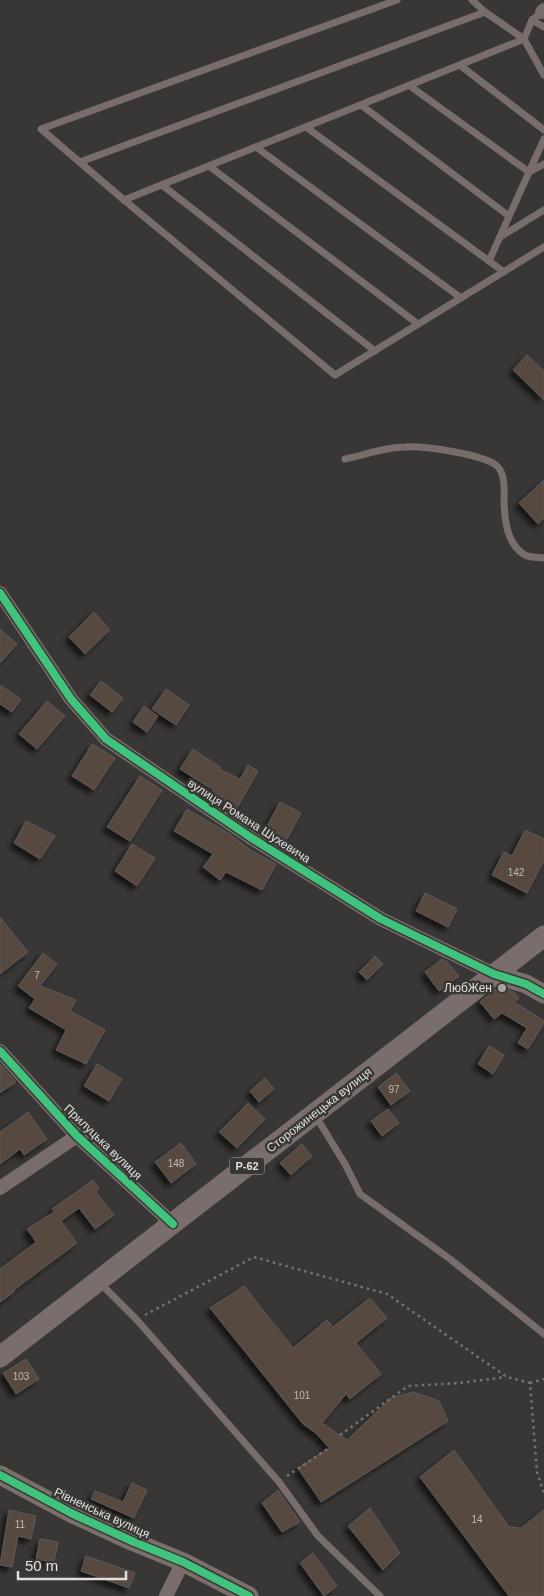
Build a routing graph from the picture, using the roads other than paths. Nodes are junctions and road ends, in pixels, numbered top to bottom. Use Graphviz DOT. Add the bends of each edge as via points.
graph roads {
  1 [pos="397,0"];
  2 [pos="472,0"];
  3 [pos="485,12"];
  4 [pos="539,14"];
  5 [pos="544,27"];
  6 [pos="524,39"];
  7 [pos="461,66"];
  8 [pos="544,75"];
  9 [pos="410,86"];
  10 [pos="361,105"];
  11 [pos="306,127"];
  12 [pos="544,130"];
  13 [pos="544,138"];
  14 [pos="256,147"];
  15 [pos="80,162"];
  16 [pos="544,164"];
  17 [pos="209,166"];
  18 [pos="529,172"];
  19 [pos="162,185"];
  20 [pos="124,200"];
  21 [pos="544,210"];
  22 [pos="509,216"];
  23 [pos="500,237"];
  24 [pos="544,247"];
  25 [pos="489,261"];
  26 [pos="504,272"];
  27 [pos="461,298"];
  28 [pos="418,324"];
  29 [pos="375,351"];
  30 [pos="345,459"];
  31 [pos="544,558"];
  32 [pos="0,593"];
  33 [pos="544,936"];
  34 [pos="494,974"];
  35 [pos="544,994"];
  36 [pos="0,1050"];
  37 [pos="314,1114"];
  38 [pos="78,1136"];
  39 [pos="0,1188"];
  40 [pos="173,1224"];
  41 [pos="98,1281"];
  42 [pos="544,1334"];
  43 [pos="0,1358"];
  44 [pos="0,1475"];
  45 [pos="183,1562"];
  46 [pos="166,1596"];
  47 [pos="249,1596"];
  48 [pos="380,1596"];
  1 -- 15 [label="lane" via="41,129"];
  2 -- 3 [label="lane"];
  3 -- 6 [label="lane"];
  3 -- 15 [label="lane"];
  4 -- 5 [label="lane"];
  4 -- 6 [label="lane"];
  6 -- 7 [label="lane"];
  6 -- 8 [label="lane"];
  7 -- 9 [label="lane"];
  7 -- 12 [label="lane"];
  9 -- 10 [label="lane"];
  9 -- 18 [label="lane"];
  10 -- 11 [label="lane"];
  10 -- 22 [label="lane"];
  11 -- 14 [label="lane"];
  11 -- 25 [label="lane"];
  13 -- 18 [label="lane"];
  14 -- 17 [label="lane"];
  14 -- 27 [label="lane"];
  15 -- 20 [label="lane"];
  16 -- 18 [label="lane"];
  17 -- 19 [label="lane"];
  17 -- 28 [label="lane"];
  18 -- 22 [label="lane"];
  19 -- 20 [label="lane"];
  19 -- 29 [label="lane"];
  20 -- 29 [label="lane" via="335,375"];
  21 -- 23 [label="lane"];
  22 -- 23 [label="lane"];
  23 -- 25 [label="lane"];
  24 -- 26 [label="lane"];
  25 -- 26 [label="lane"];
  26 -- 27 [label="lane"];
  27 -- 28 [label="lane"];
  28 -- 29 [label="lane"];
  30 -- 31 [label="lane" via="406,446 445,450 486,460 498,467 502,477 510,539 523,554"];
  32 -- 34 [label="street, вулиця Романа Шухевича" via="71,698 106,739 250,837 382,919"];
  33 -- 34 [label="main road, Сторожинецька вулиця / Р-62"];
  34 -- 35 [label="street, вулиця Романа Шухевича" via="526,984"];
  34 -- 37 [label="main road, Сторожинецька вулиця / Р-62"];
  36 -- 38 [label="street, Прилуцька вулиця"];
  37 -- 40 [label="main road, Сторожинецька вулиця / Р-62"];
  37 -- 42 [label="lane" via="360,1194 450,1259"];
  38 -- 39 [label="street"];
  38 -- 40 [label="street, Прилуцька вулиця"];
  40 -- 41 [label="main road, Сторожинецька вулиця / Р-62"];
  41 -- 43 [label="main road, Сторожинецька вулиця / Р-62"];
  41 -- 48 [label="lane" via="137,1320 279,1482 318,1536"];
  44 -- 45 [label="street, Рівненська вулиця" via="73,1514"];
  45 -- 46 [label="street"];
  45 -- 47 [label="street, Рівненська вулиця"];
}
